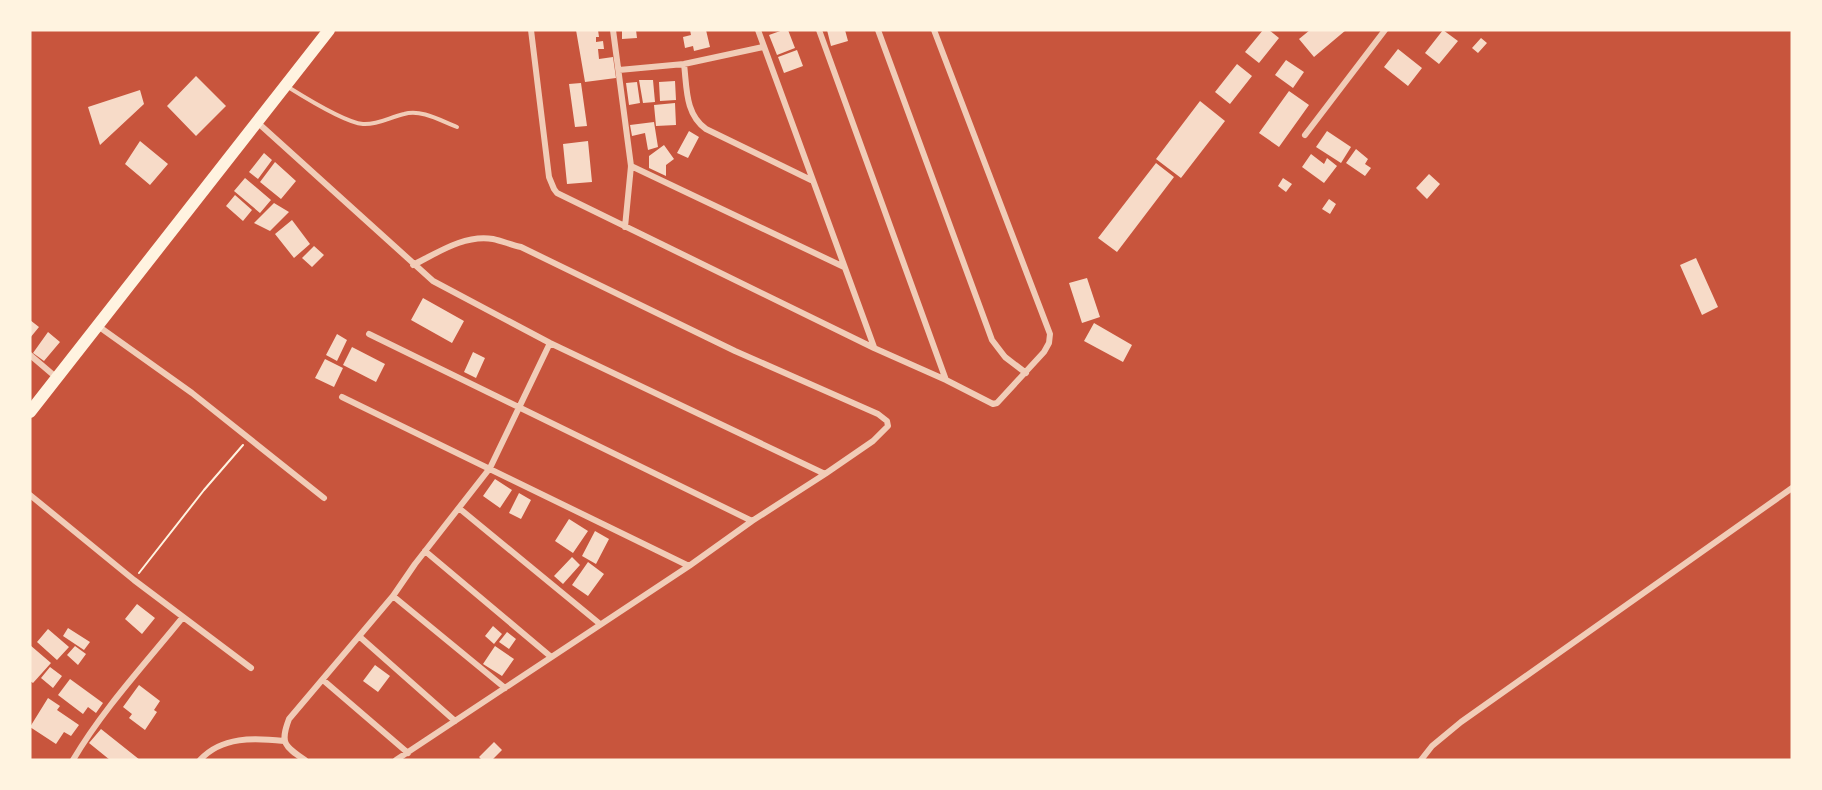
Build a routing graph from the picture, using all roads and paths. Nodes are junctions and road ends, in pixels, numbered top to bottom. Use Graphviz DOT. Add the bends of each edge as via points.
graph roads {
  1 [pos="329,30"];
  2 [pos="531,30"];
  3 [pos="613,30"];
  4 [pos="758,30"];
  5 [pos="819,30"];
  6 [pos="878,30"];
  7 [pos="934,30"];
  8 [pos="1385,30"];
  9 [pos="763,47"];
  10 [pos="684,64"];
  11 [pos="619,70"];
  12 [pos="285,85"];
  13 [pos="255,121"];
  14 [pos="457,127"];
  15 [pos="1305,135"];
  16 [pos="631,166"];
  17 [pos="812,180"];
  18 [pos="626,227"];
  19 [pos="413,265"];
  20 [pos="844,267"];
  21 [pos="98,326"];
  22 [pos="369,334"];
  23 [pos="550,343"];
  24 [pos="874,348"];
  25 [pos="30,355"];
  26 [pos="1026,373"];
  27 [pos="57,378"];
  28 [pos="946,380"];
  29 [pos="342,397"];
  30 [pos="519,409"];
  31 [pos="30,412"];
  32 [pos="249,438"];
  33 [pos="490,468"];
  34 [pos="825,474"];
  35 [pos="1792,488"];
  36 [pos="30,495"];
  37 [pos="324,498"];
  38 [pos="460,509"];
  39 [pos="752,521"];
  40 [pos="425,551"];
  41 [pos="689,566"];
  42 [pos="134,580"];
  43 [pos="393,596"];
  44 [pos="183,617"];
  45 [pos="600,624"];
  46 [pos="360,637"];
  47 [pos="550,656"];
  48 [pos="251,668"];
  49 [pos="323,680"];
  50 [pos="505,688"];
  51 [pos="455,721"];
  52 [pos="284,741"];
  53 [pos="408,753"];
  54 [pos="73,760"];
  55 [pos="200,760"];
  56 [pos="305,760"];
  57 [pos="396,760"];
  58 [pos="1421,760"];
  1 -- 12 [label="highway"];
  2 -- 18 [label="street" via="551,185 562,196"];
  3 -- 11 [label="street"];
  4 -- 9 [label="street"];
  5 -- 28 [label="street"];
  6 -- 26 [label="street" via="992,340 1005,357"];
  7 -- 26 [label="street" via="1050,334 1049,343"];
  8 -- 15 [label="street"];
  9 -- 10 [label="street"];
  9 -- 17 [label="street"];
  10 -- 11 [label="street"];
  10 -- 17 [label="street" via="689,104 697,122"];
  11 -- 16 [label="street"];
  12 -- 13 [label="highway"];
  12 -- 14 [label="lane" via="361,124 418,112"];
  13 -- 19 [label="street"];
  13 -- 21 [label="highway"];
  16 -- 18 [label="street"];
  16 -- 20 [label="street"];
  17 -- 20 [label="street"];
  18 -- 24 [label="street"];
  19 -- 23 [label="street" via="447,290"];
  19 -- 34 [label="street" via="446,248 480,238 520,247 887,421 886,429 873,441"];
  20 -- 24 [label="street"];
  21 -- 27 [label="highway"];
  21 -- 32 [label="street"];
  22 -- 30 [label="street"];
  23 -- 30 [label="street"];
  23 -- 34 [label="street"];
  24 -- 28 [label="street"];
  25 -- 27 [label="street"];
  26 -- 28 [label="street" via="993,404"];
  27 -- 31 [label="highway"];
  29 -- 33 [label="street"];
  30 -- 33 [label="street"];
  30 -- 39 [label="street"];
  32 -- 37 [label="street"];
  32 -- 42 [label="path"];
  33 -- 38 [label="street"];
  33 -- 41 [label="street"];
  34 -- 39 [label="street"];
  35 -- 58 [label="street" via="1461,722"];
  36 -- 42 [label="street"];
  38 -- 40 [label="street"];
  38 -- 45 [label="street"];
  39 -- 41 [label="street"];
  40 -- 43 [label="street"];
  40 -- 47 [label="street"];
  41 -- 45 [label="street"];
  42 -- 44 [label="street"];
  43 -- 46 [label="street"];
  43 -- 50 [label="street"];
  44 -- 48 [label="street"];
  44 -- 54 [label="street" via="83,742"];
  45 -- 47 [label="street"];
  46 -- 49 [label="street"];
  46 -- 51 [label="street"];
  47 -- 50 [label="street"];
  49 -- 52 [label="street" via="289,719"];
  49 -- 53 [label="street"];
  50 -- 51 [label="street"];
  51 -- 53 [label="street"];
  52 -- 55 [label="street" via="234,741 217,746"];
  52 -- 56 [label="street"];
  53 -- 57 [label="street"];
}
